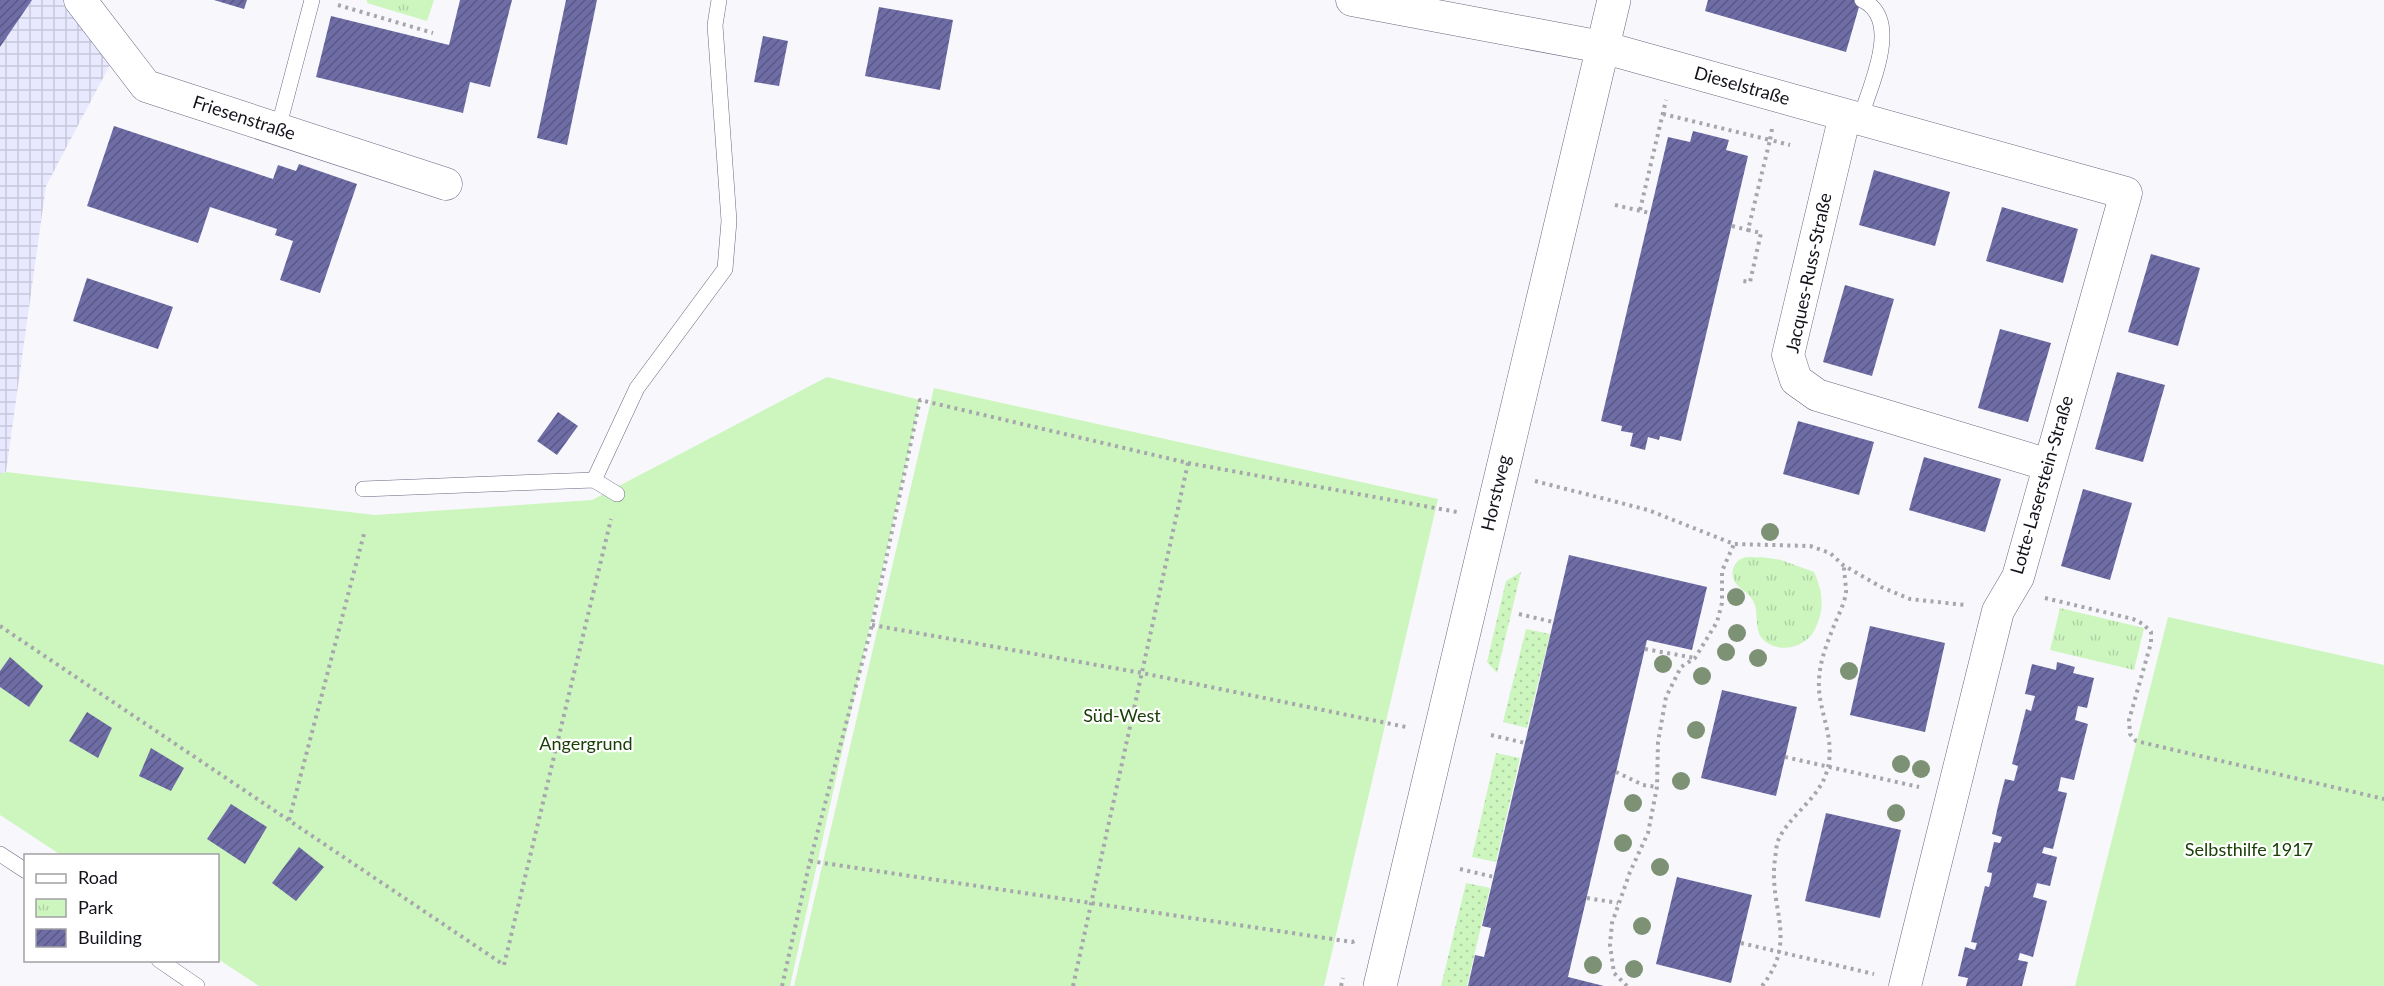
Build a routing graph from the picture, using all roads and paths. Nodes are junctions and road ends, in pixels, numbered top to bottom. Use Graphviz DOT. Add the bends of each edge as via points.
graph roads {
  1 [pos="80,0"];
  2 [pos="312,0"];
  3 [pos="719,0"];
  4 [pos="1352,0"];
  5 [pos="1614,0"];
  6 [pos="1862,0"];
  7 [pos="331,4"];
  8 [pos="433,33"];
  9 [pos="1602,47"];
  10 [pos="1668,95"];
  11 [pos="1663,114"];
  12 [pos="1853,117"];
  13 [pos="278,129"];
  14 [pos="1770,140"];
  15 [pos="1790,145"];
  16 [pos="446,184"];
  17 [pos="2126,193"];
  18 [pos="1615,205"];
  19 [pos="1640,210"];
  20 [pos="1650,213"];
  21 [pos="1732,226"];
  22 [pos="1748,231"];
  23 [pos="1743,280"];
  24 [pos="1188,463"];
  25 [pos="2049,465"];
  26 [pos="1501,473"];
  27 [pos="594,480"];
  28 [pos="363,489"];
  29 [pos="617,495"];
  30 [pos="1490,518"];
  31 [pos="364,530"];
  32 [pos="1734,544"];
  33 [pos="1844,565"];
  34 [pos="2004,600"];
  35 [pos="1519,614"];
  36 [pos="1554,622"];
  37 [pos="872,625"];
  38 [pos="0,626"];
  39 [pos="1645,649"];
  40 [pos="1695,658"];
  41 [pos="1142,673"];
  42 [pos="1439,734"];
  43 [pos="1491,735"];
  44 [pos="1525,743"];
  45 [pos="1785,757"];
  46 [pos="1829,765"];
  47 [pos="1616,772"];
  48 [pos="1657,787"];
  49 [pos="1952,795"];
  50 [pos="2384,799"];
  51 [pos="289,820"];
  52 [pos="0,854"];
  53 [pos="810,861"];
  54 [pos="1460,869"];
  55 [pos="24,870"];
  56 [pos="1494,877"];
  57 [pos="1587,898"];
  58 [pos="1092,902"];
  59 [pos="1618,903"];
  60 [pos="1352,942"];
  61 [pos="1741,943"];
  62 [pos="1780,951"];
  63 [pos="162,962"];
  64 [pos="1906,984"];
  65 [pos="196,986"];
  66 [pos="782,986"];
  67 [pos="1073,986"];
  68 [pos="1380,986"];
  69 [pos="1627,986"];
  70 [pos="1762,986"];
  1 -- 13 [label="street, Friesenstraße" via="146,86"];
  2 -- 13 [label="lane"];
  3 -- 27 [label="lane" via="715,25 729,221 725,269 637,388"];
  4 -- 9 [label="street, Dieselstraße"];
  5 -- 9 [label="street, Horstweg"];
  6 -- 12 [label="lane" via="1876,10 1884,32"];
  7 -- 8 [label="path"];
  9 -- 12 [label="street, Dieselstraße"];
  9 -- 26 [label="street, Horstweg"];
  10 -- 11 [label="path"];
  11 -- 14 [label="path"];
  11 -- 19 [label="path"];
  12 -- 17 [label="street, Dieselstraße"];
  12 -- 25 [label="street, Jacques-Russ-Straße" via="1788,355 1796,380 1816,395"];
  13 -- 16 [label="street, Friesenstraße"];
  14 -- 15 [label="path"];
  14 -- 22 [label="path"];
  17 -- 25 [label="street, Lotte-Laserstein-Straße"];
  18 -- 19 [label="path"];
  19 -- 20 [label="path"];
  21 -- 22 [label="path"];
  22 -- 23 [label="path" via="1761,234 1750,282"];
  24 -- 30 [label="path"];
  24 -- 37 [label="path" via="920,400"];
  24 -- 41 [label="path"];
  25 -- 34 [label="street, Lotte-Laserstein-Straße" via="2018,577"];
  26 -- 30 [label="street, Horstweg"];
  26 -- 32 [label="path" via="1648,510"];
  27 -- 28 [label="lane"];
  27 -- 29 [label="lane"];
  29 -- 51 [label="path" via="504,965"];
  30 -- 42 [label="street, Horstweg"];
  31 -- 51 [label="path"];
  32 -- 33 [label="path" via="1810,546 1830,553"];
  32 -- 40 [label="path" via="1722,571 1718,622"];
  33 -- 34 [label="path" via="1910,599"];
  33 -- 46 [label="path" via="1846,593 1824,650 1819,681 1829,732"];
  34 -- 49 [label="street, Lotte-Laserstein-Straße"];
  34 -- 50 [label="path" via="2133,618 2151,632 2129,720 2130,734 2136,741"];
  35 -- 36 [label="path"];
  37 -- 41 [label="path"];
  37 -- 53 [label="path"];
  38 -- 51 [label="path"];
  39 -- 40 [label="path"];
  40 -- 48 [label="path" via="1682,667 1666,697 1658,742"];
  41 -- 42 [label="path"];
  41 -- 58 [label="path"];
  42 -- 68 [label="street, Horstweg"];
  43 -- 44 [label="path"];
  45 -- 46 [label="path"];
  46 -- 49 [label="path"];
  46 -- 62 [label="path" via="1813,796 1778,840 1774,865"];
  47 -- 48 [label="path"];
  48 -- 59 [label="path" via="1648,833"];
  49 -- 64 [label="street, Lotte-Laserstein-Straße"];
  52 -- 55 [label="lane"];
  53 -- 58 [label="path"];
  53 -- 66 [label="path"];
  54 -- 56 [label="path"];
  57 -- 59 [label="path"];
  58 -- 60 [label="path"];
  58 -- 67 [label="path"];
  59 -- 69 [label="path" via="1610,945 1614,973"];
  61 -- 62 [label="path"];
  62 -- 64 [label="path"];
  62 -- 70 [label="path" via="1774,970"];
  63 -- 65 [label="lane"];
}
